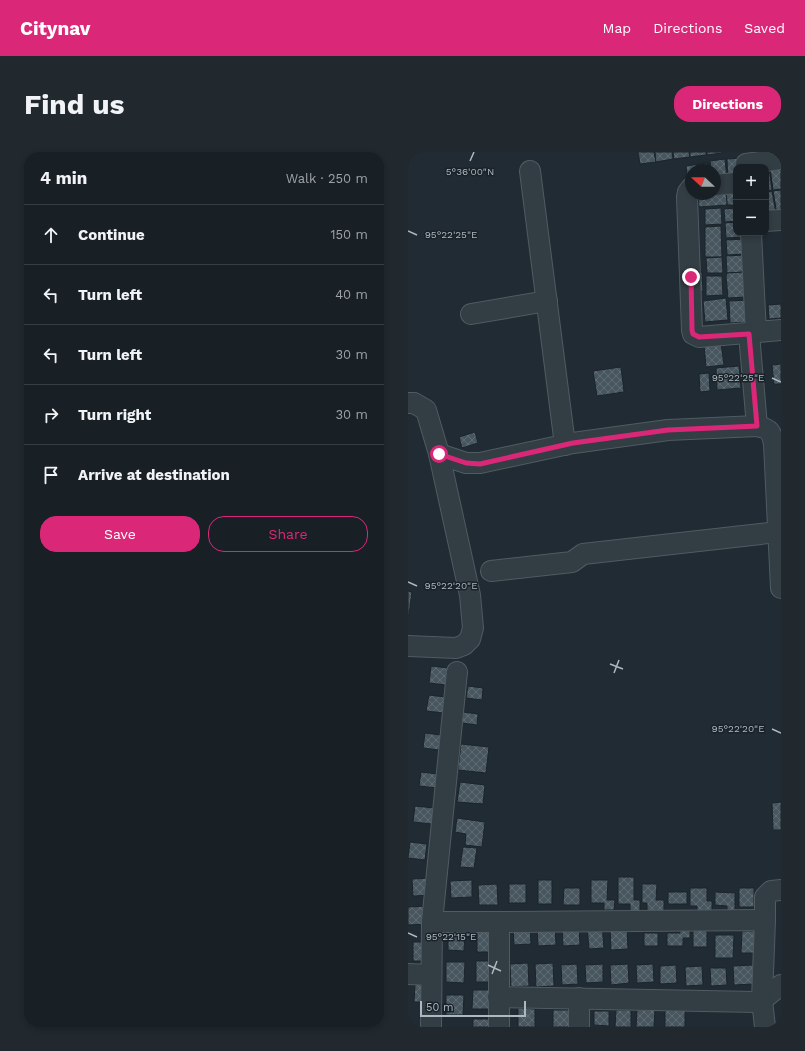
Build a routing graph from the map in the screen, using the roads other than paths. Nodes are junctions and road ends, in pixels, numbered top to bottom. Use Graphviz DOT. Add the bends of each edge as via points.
graph roads {
  1 [pos="781,159"];
  2 [pos="745,161"];
  3 [pos="530,171"];
  4 [pos="733,183"];
  5 [pos="721,184"];
  6 [pos="687,200"];
  7 [pos="781,220"];
  8 [pos="769,222"];
  9 [pos="751,236"];
  10 [pos="547,301"];
  11 [pos="471,314"];
  12 [pos="781,330"];
  13 [pos="753,333"];
  14 [pos="408,403"];
  15 [pos="757,426"];
  16 [pos="565,445"];
  17 [pos="441,454"];
  18 [pos="778,532"];
  19 [pos="491,565"];
  20 [pos="781,588"];
  21 [pos="408,646"];
  22 [pos="457,672"];
  23 [pos="781,890"];
  24 [pos="765,920"];
  25 [pos="432,922"];
  26 [pos="499,922"];
  27 [pos="408,974"];
  28 [pos="431,975"];
  29 [pos="781,985"];
  30 [pos="498,997"];
  31 [pos="579,998"];
  32 [pos="762,1000"];
  33 [pos="431,1027"];
  34 [pos="499,1027"];
  35 [pos="579,1027"];
  36 [pos="765,1027"];
  1 -- 2 [label="street"];
  3 -- 10 [label="street"];
  4 -- 5 [label="street"];
  6 -- 13 [label="street" via="693,334 699,337"];
  7 -- 8 [label="street"];
  9 -- 13 [label="street"];
  10 -- 11 [label="street"];
  10 -- 16 [label="street"];
  12 -- 13 [label="street"];
  13 -- 15 [label="street"];
  14 -- 17 [label="street" via="414,403 426,410"];
  15 -- 16 [label="street" via="668,430"];
  15 -- 18 [label="street" via="767,429 774,444"];
  16 -- 17 [label="street" via="480,464 466,463"];
  17 -- 21 [label="street" via="470,595 473,628 470,639 456,648"];
  18 -- 19 [label="street" via="583,554 573,551"];
  18 -- 20 [label="street"];
  22 -- 25 [label="street"];
  23 -- 24 [label="street" via="770,891 765,897"];
  24 -- 26 [label="street"];
  24 -- 32 [label="street"];
  25 -- 26 [label="street"];
  25 -- 28 [label="street"];
  26 -- 30 [label="street"];
  27 -- 28 [label="street"];
  28 -- 33 [label="street"];
  29 -- 32 [label="street"];
  30 -- 31 [label="street"];
  30 -- 34 [label="street"];
  31 -- 32 [label="street" via="756,1002"];
  31 -- 35 [label="street"];
  32 -- 36 [label="street"];
}
